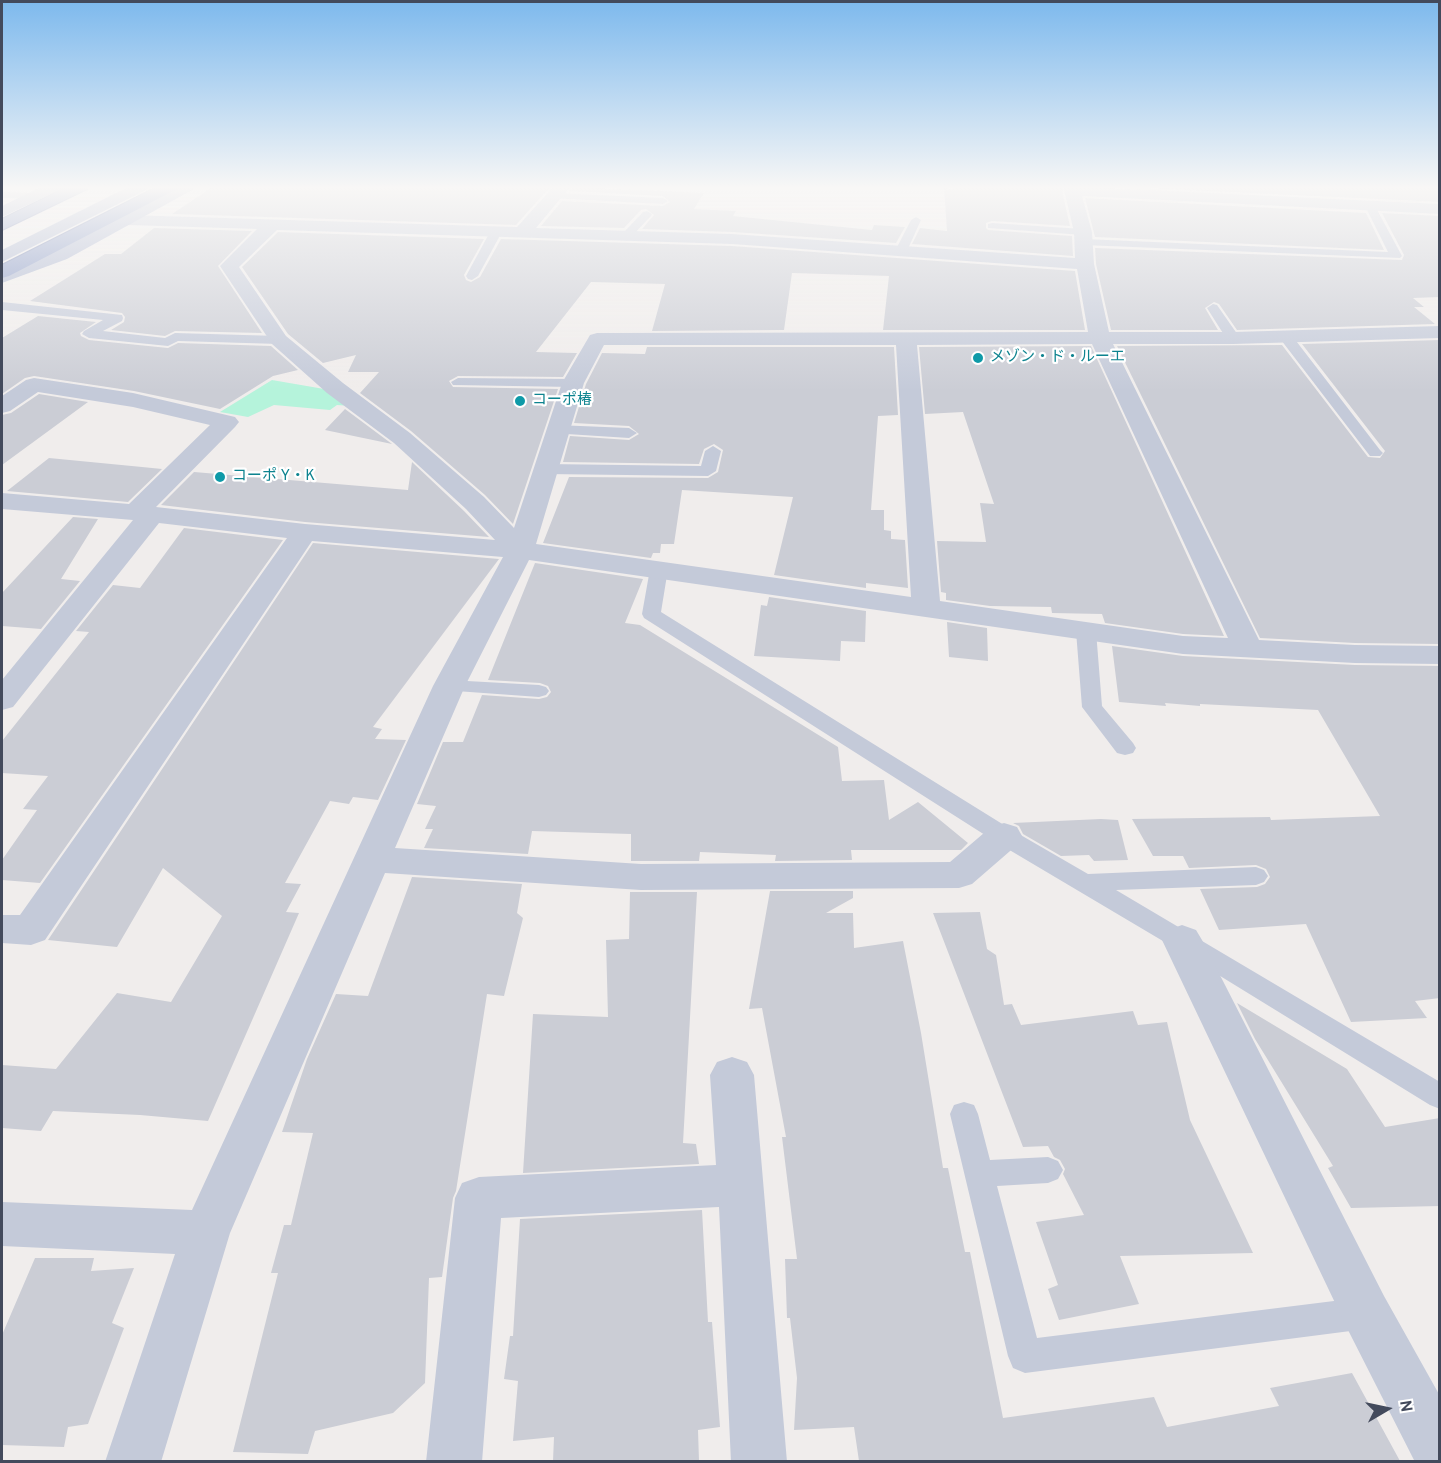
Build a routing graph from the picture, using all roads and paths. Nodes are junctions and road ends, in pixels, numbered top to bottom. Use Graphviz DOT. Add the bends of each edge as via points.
graph roads {
  1 [pos="37,254"];
  2 [pos="241,254"];
  3 [pos="484,254"];
  4 [pos="1085,254"];
  5 [pos="1342,254"];
  6 [pos="1395,254"];
  7 [pos="61,255"];
  8 [pos="2,272"];
  9 [pos="472,276"];
  10 [pos="2,277"];
  11 [pos="2,285"];
  12 [pos="2,306"];
  13 [pos="1213,308"];
  14 [pos="1440,332"];
  15 [pos="1285,336"];
  16 [pos="1233,338"];
  17 [pos="906,339"];
  18 [pos="1100,339"];
  19 [pos="279,340"];
  20 [pos="458,382"];
  21 [pos="573,384"];
  22 [pos="2,406"];
  23 [pos="556,430"];
  24 [pos="629,433"];
  25 [pos="712,451"];
  26 [pos="1375,453"];
  27 [pos="545,469"];
  28 [pos="2,501"];
  29 [pos="144,513"];
  30 [pos="305,532"];
  31 [pos="520,550"];
  32 [pos="659,569"];
  33 [pos="926,607"];
  34 [pos="1086,631"];
  35 [pos="1248,648"];
  36 [pos="1440,655"];
  37 [pos="449,686"];
  38 [pos="539,690"];
  39 [pos="2,700"];
  40 [pos="1125,748"];
  41 [pos="1004,836"];
  42 [pos="371,859"];
  43 [pos="1256,876"];
  44 [pos="1086,884"];
  45 [pos="2,928"];
  46 [pos="1182,940"];
  47 [pos="732,1075"];
  48 [pos="1440,1097"];
  49 [pos="964,1114"];
  50 [pos="1048,1170"];
  51 [pos="980,1174"];
  52 [pos="741,1185"];
  53 [pos="2,1224"];
  54 [pos="206,1233"];
  55 [pos="1366,1313"];
  56 [pos="1440,1452"];
  57 [pos="133,1461"];
  58 [pos="454,1461"];
  59 [pos="759,1461"];
  1 -- 8 [label="highway"];
  2 -- 19 [label="street" via="229,266"];
  3 -- 9 [label="lane"];
  4 -- 18 [label="street"];
  5 -- 6 [label="lane"];
  7 -- 10 [label="main road"];
  7 -- 11 [label="main road"];
  12 -- 19 [label="lane" via="117,318 89,334 168,342 175,337"];
  13 -- 16 [label="lane"];
  14 -- 15 [label="street"];
  15 -- 16 [label="street"];
  15 -- 26 [label="lane"];
  16 -- 18 [label="street"];
  17 -- 18 [label="street"];
  17 -- 21 [label="street" via="597,339"];
  17 -- 33 [label="street"];
  18 -- 35 [label="street"];
  19 -- 31 [label="street" via="410,445 476,503"];
  20 -- 21 [label="lane"];
  21 -- 23 [label="street"];
  22 -- 29 [label="street" via="34,385 133,400 227,422"];
  23 -- 24 [label="lane"];
  23 -- 27 [label="street"];
  25 -- 27 [label="lane" via="708,471"];
  27 -- 31 [label="street"];
  28 -- 29 [label="street"];
  29 -- 30 [label="street"];
  29 -- 39 [label="street"];
  30 -- 31 [label="street"];
  30 -- 45 [label="street" via="31,930"];
  31 -- 32 [label="street"];
  31 -- 37 [label="street"];
  32 -- 33 [label="street"];
  32 -- 41 [label="lane" via="651,614"];
  33 -- 34 [label="street"];
  34 -- 35 [label="street" via="1184,645"];
  34 -- 40 [label="lane" via="1092,707"];
  35 -- 36 [label="street"];
  37 -- 38 [label="lane"];
  37 -- 42 [label="street"];
  41 -- 42 [label="street" via="959,875 641,877"];
  41 -- 44 [label="lane"];
  42 -- 54 [label="street"];
  43 -- 44 [label="lane"];
  44 -- 46 [label="lane"];
  46 -- 48 [label="lane"];
  46 -- 55 [label="street"];
  47 -- 52 [label="street"];
  49 -- 51 [label="lane"];
  50 -- 51 [label="lane"];
  51 -- 55 [label="lane" via="1025,1356"];
  52 -- 58 [label="street" via="479,1198"];
  52 -- 59 [label="street"];
  53 -- 54 [label="street"];
  54 -- 57 [label="street"];
  55 -- 56 [label="street"];
}
